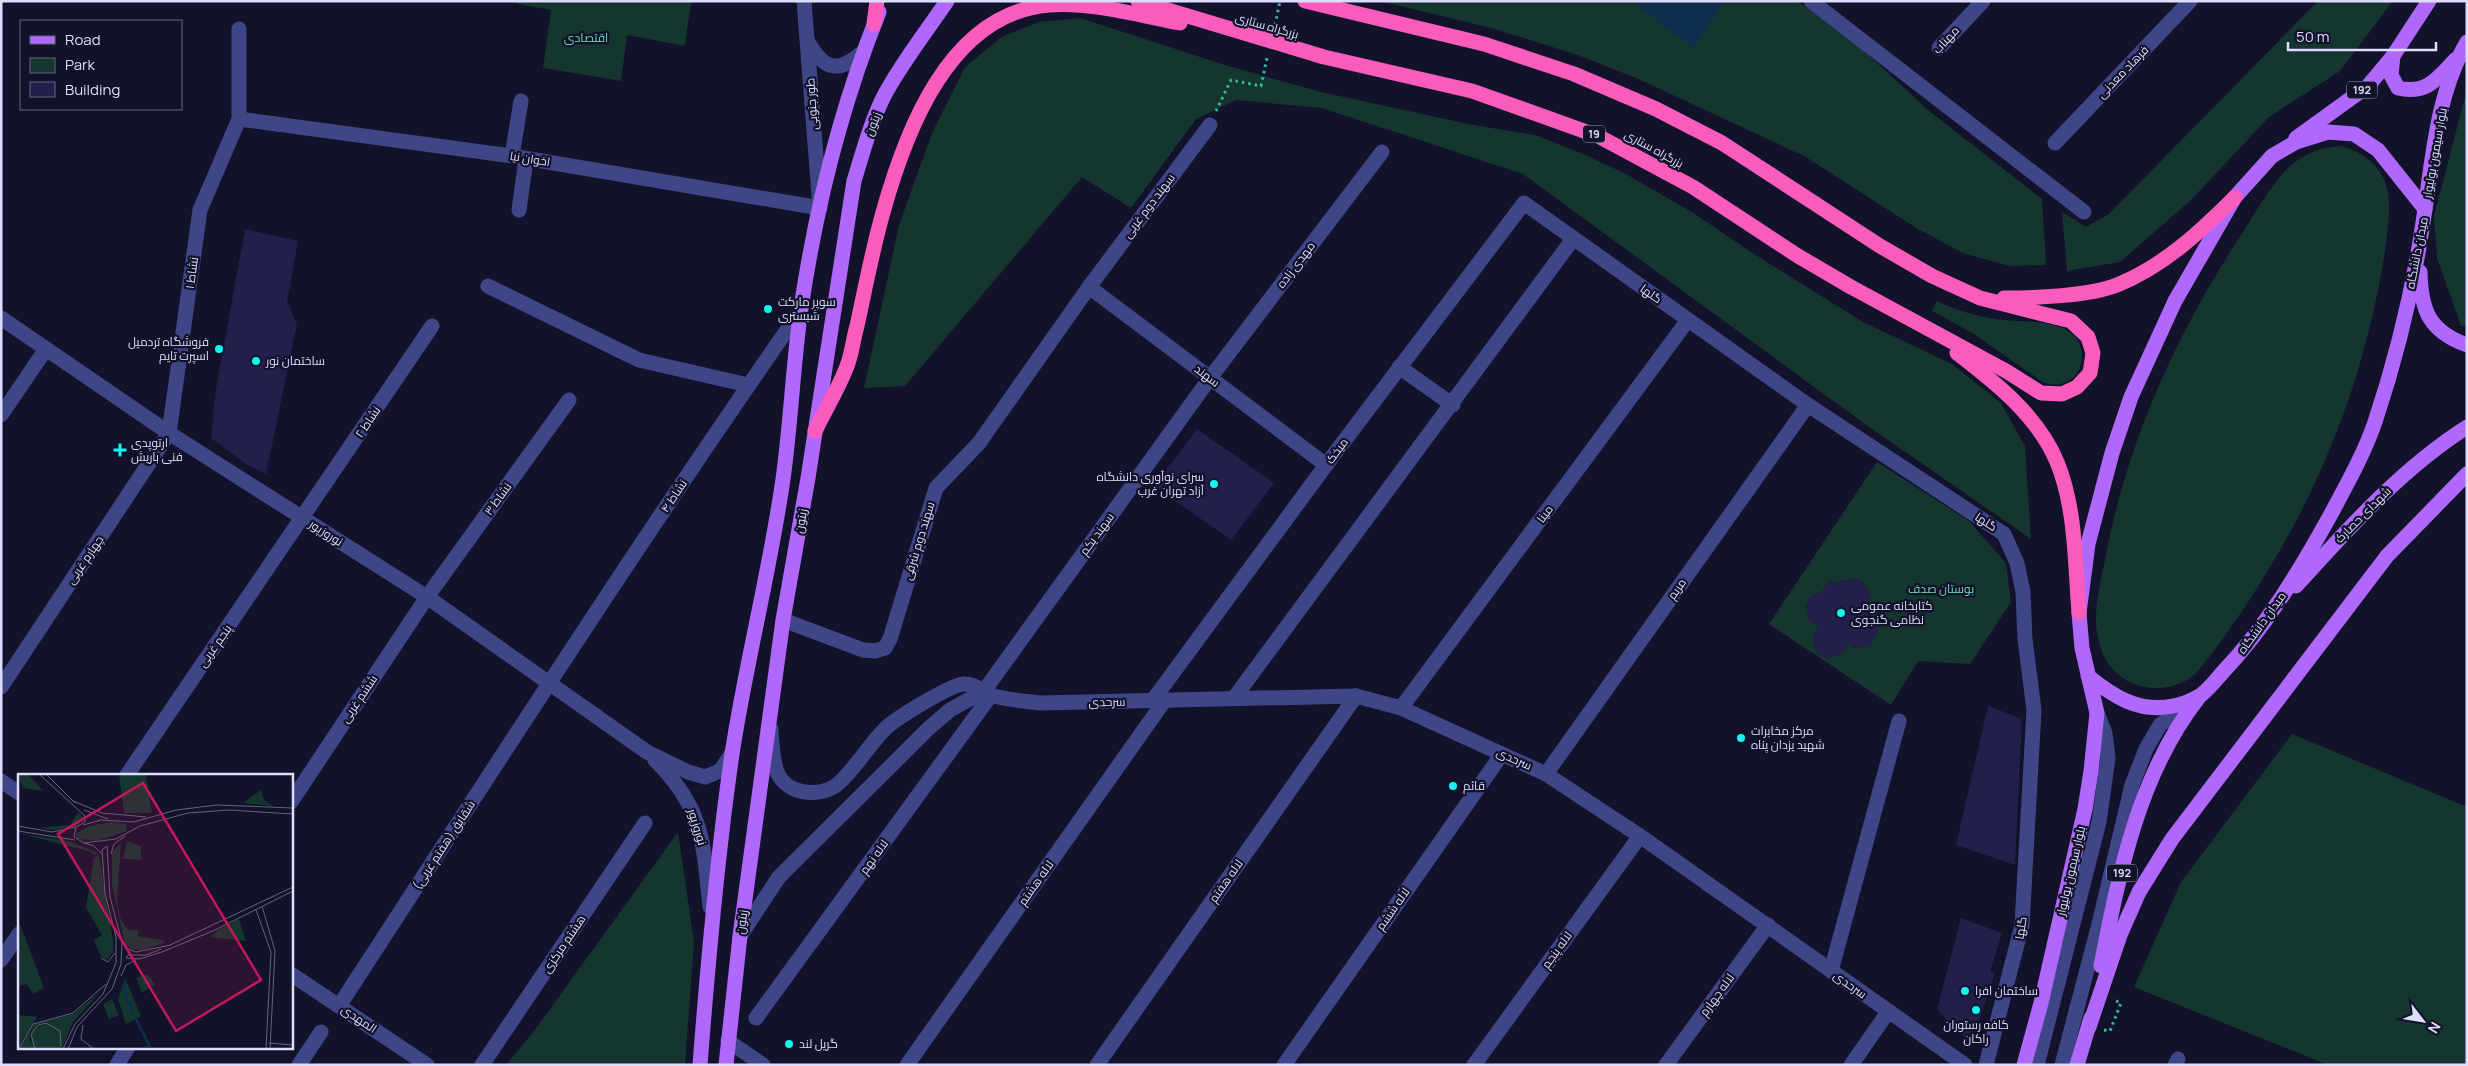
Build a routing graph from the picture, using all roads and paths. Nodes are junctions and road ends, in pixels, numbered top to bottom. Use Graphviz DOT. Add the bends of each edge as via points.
graph roads {
  1 [pos="804,1"];
  2 [pos="877,1"];
  3 [pos="883,1"];
  4 [pos="947,1"];
  5 [pos="1138,1"];
  6 [pos="1305,1"];
  7 [pos="1810,1"];
  8 [pos="1983,1"];
  9 [pos="2190,1"];
  10 [pos="2429,1"];
  11 [pos="874,24"];
  12 [pos="239,30"];
  13 [pos="1240,34"];
  14 [pos="807,40"];
  15 [pos="2467,42"];
  16 [pos="1939,48"];
  17 [pos="863,52"];
  18 [pos="2393,56"];
  19 [pos="2458,56"];
  20 [pos="1261,86"];
  21 [pos="521,101"];
  22 [pos="239,119"];
  23 [pos="1210,125"];
  24 [pos="2055,143"];
  25 [pos="1382,152"];
  26 [pos="2272,156"];
  27 [pos="519,158"];
  28 [pos="2236,197"];
  29 [pos="1524,203"];
  30 [pos="820,208"];
  31 [pos="2425,209"];
  32 [pos="519,210"];
  33 [pos="2084,212"];
  34 [pos="1573,239"];
  35 [pos="2419,250"];
  36 [pos="488,286"];
  37 [pos="1089,287"];
  38 [pos="1980,298"];
  39 [pos="801,310"];
  40 [pos="1,318"];
  41 [pos="1688,320"];
  42 [pos="432,326"];
  43 [pos="1920,326"];
  44 [pos="2467,345"];
  45 [pos="46,348"];
  46 [pos="1399,367"];
  47 [pos="1210,378"];
  48 [pos="748,385"];
  49 [pos="569,400"];
  50 [pos="1452,405"];
  51 [pos="1808,405"];
  52 [pos="1,415"];
  53 [pos="2467,426"];
  54 [pos="815,431"];
  55 [pos="170,433"];
  56 [pos="1326,465"];
  57 [pos="2467,474"];
  58 [pos="303,518"];
  59 [pos="427,597"];
  60 [pos="2078,613"];
  61 [pos="2270,616"];
  62 [pos="783,620"];
  63 [pos="2088,676"];
  64 [pos="549,684"];
  65 [pos="1,687"];
  66 [pos="987,693"];
  67 [pos="2201,695"];
  68 [pos="1356,696"];
  69 [pos="1234,698"];
  70 [pos="1159,700"];
  71 [pos="1401,708"];
  72 [pos="2097,713"];
  73 [pos="1899,722"];
  74 [pos="770,725"];
  75 [pos="647,752"];
  76 [pos="732,754"];
  77 [pos="1502,754"];
  78 [pos="128,774"];
  79 [pos="1546,774"];
  80 [pos="1,781"];
  81 [pos="18,792"];
  82 [pos="292,800"];
  83 [pos="645,823"];
  84 [pos="1640,836"];
  85 [pos="711,917"];
  86 [pos="1768,925"];
  87 [pos="18,935"];
  88 [pos="740,936"];
  89 [pos="1,960"];
  90 [pos="1831,971"];
  91 [pos="292,975"];
  92 [pos="2121,1003"];
  93 [pos="339,1006"];
  94 [pos="1888,1012"];
  95 [pos="756,1018"];
  96 [pos="2089,1027"];
  97 [pos="2110,1031"];
  98 [pos="321,1032"];
  99 [pos="728,1041"];
  100 [pos="127,1048"];
  101 [pos="117,1065"];
  102 [pos="299,1065"];
  103 [pos="428,1065"];
  104 [pos="482,1065"];
  105 [pos="700,1065"];
  106 [pos="726,1065"];
  107 [pos="763,1065"];
  108 [pos="907,1065"];
  109 [pos="1097,1065"];
  110 [pos="1284,1065"];
  111 [pos="1474,1065"];
  112 [pos="1666,1065"];
  113 [pos="1851,1065"];
  114 [pos="1965,1065"];
  115 [pos="1986,1065"];
  116 [pos="2024,1065"];
  117 [pos="2037,1065"];
  118 [pos="2062,1065"];
  119 [pos="2077,1065"];
  1 -- 14 [label="street, طور جنوبی"];
  2 -- 11 [label="highway"];
  3 -- 11 [label="main road, زیتون"];
  4 -- 54 [label="main road, زیتون" via="884,96 865,144 854,182"];
  5 -- 13 [label="highway, بزرگراه ستاری / 19"];
  6 -- 38 [label="highway" via="1484,44 1574,74 1656,108 1722,143 1880,246 1932,276"];
  7 -- 33 [label="street"];
  8 -- 16 [label="street, مهتاب"];
  9 -- 24 [label="street, فرهاد معدنی"];
  10 -- 18 [label="main road, 192"];
  11 -- 17 [label="main road, زیتون"];
  12 -- 22 [label="street"];
  13 -- 43 [label="highway, بزرگراه ستاری / 19" via="1324,58 1472,91 1598,136 1693,188 1798,256"];
  13 -- 54 [label="highway" via="1092,7 1050,5 1018,11 991,23 967,44 946,67 905,147 882,215 847,366"];
  14 -- 17 [label="street" via="815,54 826,64 836,67 849,65"];
  14 -- 30 [label="street, طور جنوبی"];
  15 -- 19 [label="main road, بلوار سیمون بولیوار"];
  17 -- 30 [label="main road, زیتون"];
  18 -- 19 [label="main road" via="2391,75 2398,88 2413,91 2423,89 2438,78"];
  18 -- 26 [label="main road, 192" via="2368,86"];
  19 -- 31 [label="main road, بلوار سیمون بولیوار" via="2438,129"];
  20 -- 23 [label="path" via="1231,80"];
  21 -- 27 [label="street"];
  22 -- 27 [label="street, اخوان نیا"];
  22 -- 55 [label="street, نشاط ۱" via="200,210"];
  23 -- 37 [label="street, سهند دوم غربی"];
  25 -- 47 [label="street, مهدی زاده"];
  26 -- 28 [label="main road, میدان دانشگاه"];
  26 -- 31 [label="main road, میدان دانشگاه" via="2296,142 2328,132 2354,134 2378,150"];
  27 -- 30 [label="street, اخوان نیا"];
  27 -- 32 [label="street"];
  28 -- 38 [label="highway" via="2184,246 2150,269 2117,285 2037,298"];
  28 -- 60 [label="main road, میدان دانشگاه" via="2176,301 2131,397 2096,507"];
  29 -- 34 [label="street, گلها"];
  29 -- 46 [label="street, میخک"];
  30 -- 39 [label="main road, زیتون"];
  31 -- 35 [label="main road, میدان دانشگاه"];
  34 -- 41 [label="street, گلها"];
  34 -- 50 [label="street"];
  35 -- 44 [label="main road" via="2421,299 2429,319 2440,330"];
  35 -- 61 [label="main road, میدان دانشگاه" via="2393,363 2374,424 2314,545"];
  36 -- 48 [label="street" via="639,360"];
  37 -- 47 [label="street, سهند"];
  37 -- 62 [label="street, سهند دوم شرقی" via="979,443 936,488 885,648 864,650"];
  38 -- 43 [label="highway, بزرگراه ستاری / 19" via="2071,321 2088,336 2093,353 2090,373 2077,387 2062,394 2041,393"];
  39 -- 48 [label="street, نشاط ۴"];
  39 -- 76 [label="main road, زیتون" via="783,480"];
  40 -- 45 [label="street, نوروزپور"];
  41 -- 51 [label="street, گلها"];
  41 -- 71 [label="street, مینا"];
  42 -- 58 [label="street, نشاط ۲"];
  43 -- 60 [label="highway" via="2011,398 2038,429 2057,462 2072,520"];
  45 -- 52 [label="street"];
  45 -- 55 [label="street, نوروزپور"];
  46 -- 50 [label="street"];
  46 -- 56 [label="street, میخک"];
  47 -- 56 [label="street, سهند"];
  47 -- 66 [label="street, سهند يكم"];
  48 -- 64 [label="street, نشاط ۴"];
  49 -- 59 [label="street, نشاط ۳"];
  50 -- 69 [label="street"];
  51 -- 79 [label="street, مریم"];
  51 -- 115 [label="street, گلها" via="2004,534 2017,563 2023,592 2034,710 2026,881 2016,957"];
  53 -- 61 [label="main road, شهدای حصارک" via="2403,476 2361,516"];
  54 -- 62 [label="main road, زیتون"];
  55 -- 58 [label="street, نوروزپور"];
  55 -- 65 [label="street, چهارم غربی"];
  56 -- 70 [label="street, میخک"];
  57 -- 96 [label="main road" via="2387,556 2172,839 2139,892 2120,935"];
  58 -- 59 [label="street, نوروزپور"];
  58 -- 78 [label="street, پنجم غربی"];
  59 -- 64 [label="street, نوروزپور"];
  59 -- 82 [label="street, ششم غربی"];
  60 -- 63 [label="main road, میدان دانشگاه"];
  61 -- 67 [label="main road, میدان دانشگاه"];
  62 -- 74 [label="main road, زیتون"];
  63 -- 67 [label="main road, میدان دانشگاه" via="2111,694 2145,708 2174,706"];
  63 -- 72 [label="main road, بلوار سیمون بولیوار"];
  64 -- 75 [label="street, نوروزپور"];
  64 -- 93 [label="street, شقایق (هفتم غربی)"];
  66 -- 70 [label="street, سرحدی" via="1040,703"];
  66 -- 74 [label="street, سرحدی" via="962,684 933,698 887,727 840,783 815,793 801,792 779,776 774,763"];
  66 -- 88 [label="street" via="950,710 929,728 780,877"];
  66 -- 95 [label="street, لاله نهم"];
  67 -- 96 [label="main road, 192" via="2185,714 2155,767 2138,810"];
  67 -- 118 [label="street" via="2160,725 2146,749 2132,785"];
  68 -- 69 [label="street, سرحدی"];
  68 -- 71 [label="street, سرحدی"];
  68 -- 109 [label="street, لاله هفتم"];
  69 -- 70 [label="street, سرحدی"];
  70 -- 108 [label="street, لاله هشتم"];
  71 -- 77 [label="street, سرحدی"];
  72 -- 116 [label="main road, بلوار سیمون بولیوار" via="2085,809 2042,1003"];
  72 -- 117 [label="street" via="2105,733 2108,758 2100,814"];
  73 -- 90 [label="street"];
  74 -- 88 [label="main road, زیتون"];
  75 -- 76 [label="street, نوروزپور" via="705,777 720,771"];
  75 -- 85 [label="street, نوروزپور" via="676,781 692,807 702,839"];
  76 -- 85 [label="main road, زیتون"];
  77 -- 79 [label="street, سرحدی"];
  77 -- 110 [label="street, لاله ششم"];
  79 -- 84 [label="street, سرحدی"];
  80 -- 81 [label="street"];
  83 -- 104 [label="street, هشتم مرکزی"];
  84 -- 86 [label="street, سرحدی"];
  84 -- 111 [label="street, لاله پنجم"];
  85 -- 105 [label="main road, زیتون"];
  86 -- 90 [label="street, سرحدی"];
  86 -- 112 [label="street, لاله چهارم"];
  87 -- 89 [label="street"];
  88 -- 99 [label="main road, زیتون"];
  90 -- 94 [label="street, سرحدی"];
  91 -- 93 [label="street, المهدی"];
  92 -- 97 [label="path"];
  93 -- 103 [label="street, المهدی"];
  94 -- 113 [label="street"];
  94 -- 114 [label="street, سرحدی"];
  96 -- 119 [label="main road, 192"];
  98 -- 102 [label="street"];
  99 -- 106 [label="main road, زیتون"];
  99 -- 107 [label="street"];
  100 -- 101 [label="street"];
}
